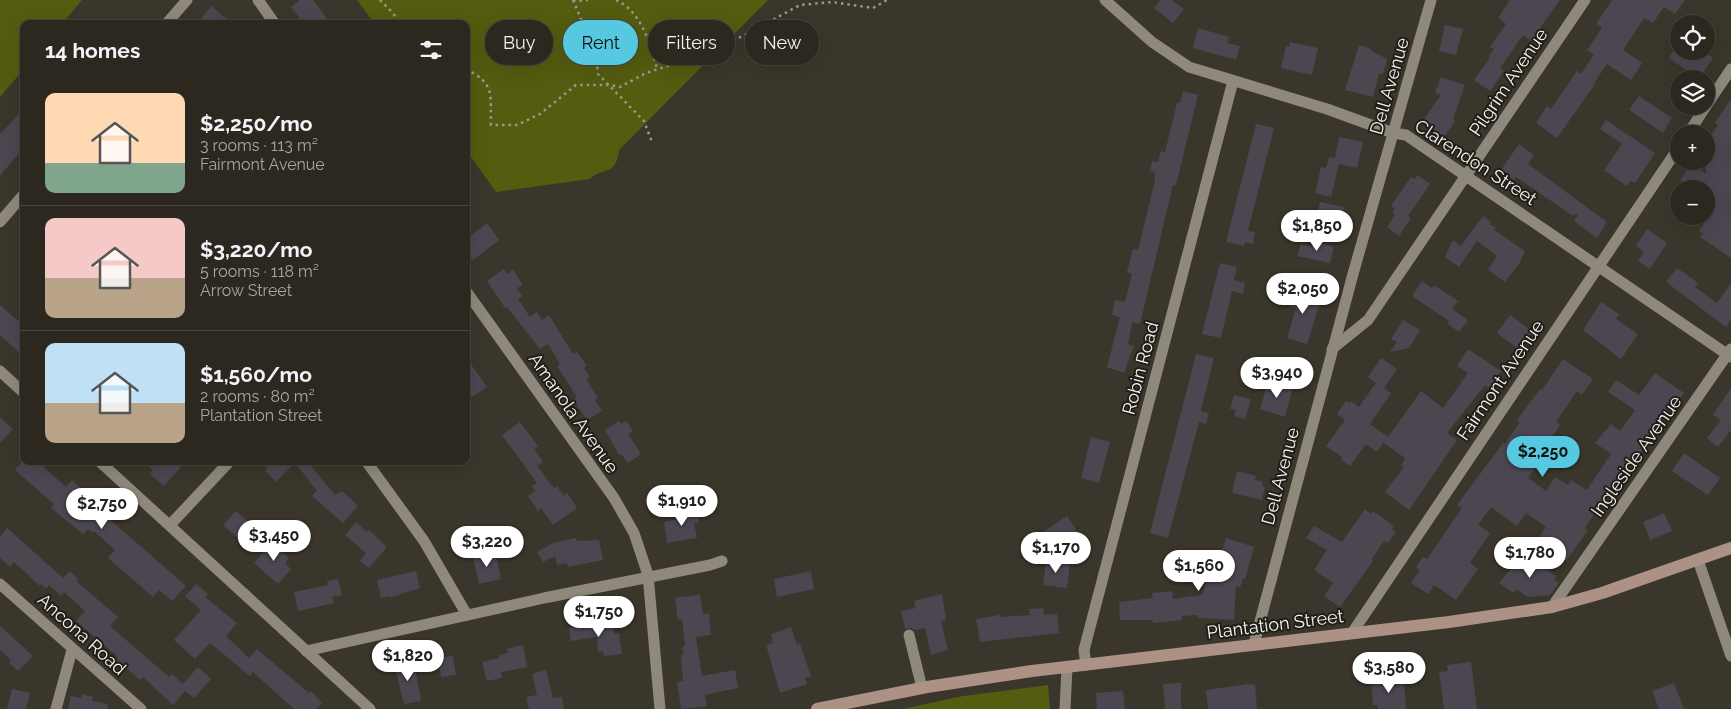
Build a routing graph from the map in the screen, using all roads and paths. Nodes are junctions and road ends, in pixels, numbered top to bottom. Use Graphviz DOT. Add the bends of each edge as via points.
graph roads {
  1 [pos="187,0"];
  2 [pos="258,0"];
  3 [pos="380,0"];
  4 [pos="573,0"];
  5 [pos="588,0"];
  6 [pos="616,0"];
  7 [pos="798,0"];
  8 [pos="887,0"];
  9 [pos="1431,0"];
  10 [pos="1585,0"];
  11 [pos="1111,2"];
  12 [pos="800,5"];
  13 [pos="170,20"];
  14 [pos="272,20"];
  15 [pos="397,20"];
  16 [pos="657,69"];
  17 [pos="1731,69"];
  18 [pos="470,71"];
  19 [pos="1233,81"];
  20 [pos="610,85"];
  21 [pos="1715,93"];
  22 [pos="1393,133"];
  23 [pos="652,142"];
  24 [pos="1670,160"];
  25 [pos="1466,174"];
  26 [pos="20,199"];
  27 [pos="0,222"];
  28 [pos="1599,266"];
  29 [pos="470,297"];
  30 [pos="1332,349"];
  31 [pos="1730,353"];
  32 [pos="0,371"];
  33 [pos="20,389"];
  34 [pos="103,465"];
  35 [pos="226,465"];
  36 [pos="369,465"];
  37 [pos="170,525"];
  38 [pos="1731,548"];
  39 [pos="1698,560"];
  40 [pos="722,561"];
  41 [pos="648,578"];
  42 [pos="0,584"];
  43 [pos="1552,607"];
  44 [pos="467,615"];
  45 [pos="1352,633"];
  46 [pos="909,635"];
  47 [pos="1254,644"];
  48 [pos="72,650"];
  49 [pos="306,650"];
  50 [pos="1731,656"];
  51 [pos="1086,665"];
  52 [pos="1067,667"];
  53 [pos="922,688"];
  54 [pos="56,709"];
  55 [pos="141,709"];
  56 [pos="370,709"];
  57 [pos="660,709"];
  58 [pos="816,709"];
  59 [pos="1065,709"];
  1 -- 13 [label="street"];
  2 -- 14 [label="street"];
  3 -- 15 [label="path"];
  4 -- 5 [label="path"];
  4 -- 20 [label="path" via="596,55 598,74"];
  6 -- 16 [label="path" via="625,4 637,18 648,38"];
  7 -- 12 [label="path"];
  8 -- 12 [label="path" via="873,8 832,2"];
  9 -- 22 [label="street, Dell Avenue"];
  10 -- 25 [label="street, Pilgrim Avenue"];
  11 -- 19 [label="street, Clarendon Street" via="1176,60 1198,71"];
  12 -- 16 [label="path" via="743,36"];
  16 -- 20 [label="path" via="620,87"];
  17 -- 21 [label="street"];
  18 -- 20 [label="path" via="482,77 490,90 491,125 517,125 540,114 576,85"];
  19 -- 22 [label="street, Clarendon Street"];
  19 -- 51 [label="street, Robin Road" via="1084,650"];
  20 -- 23 [label="path" via="644,121"];
  22 -- 25 [label="street, Clarendon Street" via="1406,135"];
  22 -- 30 [label="street, Dell Avenue"];
  24 -- 28 [label="street, Fairmont Avenue"];
  25 -- 28 [label="street, Clarendon Street"];
  25 -- 30 [label="street, Pilgrim Avenue" via="1368,320"];
  26 -- 27 [label="street"];
  28 -- 31 [label="street, Clarendon Street"];
  28 -- 45 [label="street, Fairmont Avenue"];
  29 -- 41 [label="street, Amanola Avenue" via="624,514 638,542"];
  30 -- 47 [label="street, Dell Avenue"];
  31 -- 43 [label="street, Ingleside Avenue"];
  32 -- 33 [label="street"];
  34 -- 37 [label="street"];
  35 -- 37 [label="street"];
  36 -- 44 [label="street" via="424,541"];
  37 -- 49 [label="street"];
  38 -- 39 [label="street, Plantation Street"];
  39 -- 43 [label="street, Plantation Street"];
  39 -- 50 [label="street"];
  40 -- 41 [label="street"];
  41 -- 44 [label="street"];
  41 -- 57 [label="street, Amanola Avenue"];
  42 -- 48 [label="street, Ancona Road"];
  43 -- 45 [label="street, Plantation Street"];
  44 -- 49 [label="street"];
  45 -- 47 [label="street, Plantation Street"];
  46 -- 53 [label="street"];
  47 -- 51 [label="street, Plantation Street"];
  48 -- 54 [label="street"];
  48 -- 55 [label="street, Ancona Road"];
  49 -- 56 [label="street"];
  51 -- 52 [label="street, Plantation Street"];
  52 -- 53 [label="street, Plantation Street"];
  52 -- 59 [label="street"];
  53 -- 58 [label="street, Plantation Street"];
}
